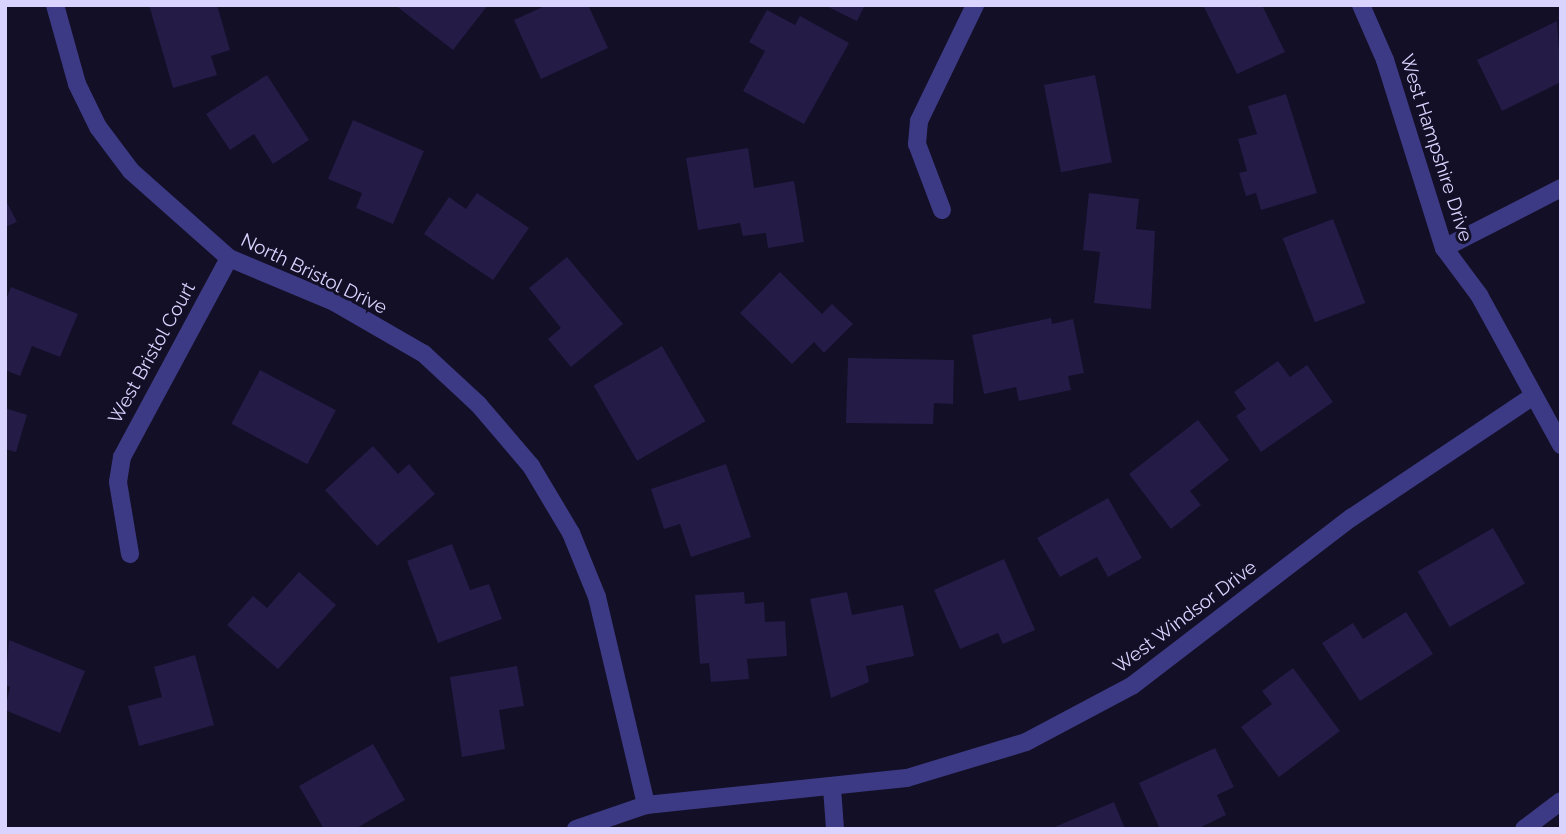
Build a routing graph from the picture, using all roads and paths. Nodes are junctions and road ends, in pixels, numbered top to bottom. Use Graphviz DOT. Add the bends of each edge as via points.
graph roads {
  1 [pos="55,5"];
  2 [pos="975,5"];
  3 [pos="1361,5"];
  4 [pos="1561,188"];
  5 [pos="942,210"];
  6 [pos="1444,248"];
  7 [pos="229,258"];
  8 [pos="1533,396"];
  9 [pos="1561,445"];
  10 [pos="130,554"];
  11 [pos="832,789"];
  12 [pos="1561,801"];
  13 [pos="646,805"];
  14 [pos="576,829"];
  15 [pos="835,829"];
  16 [pos="1524,829"];
  1 -- 7 [label="street, North Bristol Drive" via="65,52 98,127 131,171"];
  2 -- 5 [label="street" via="919,121 917,144"];
  3 -- 6 [label="street, West Hampshire Drive" via="1385,60"];
  4 -- 6 [label="street"];
  6 -- 8 [label="street, West Hampshire Drive" via="1479,295"];
  7 -- 10 [label="street, West Bristol Court" via="122,457 118,482"];
  7 -- 13 [label="street, North Bristol Drive" via="334,303 424,354 478,404 531,466 571,533 597,597"];
  8 -- 9 [label="street, West Hampshire Drive"];
  8 -- 11 [label="street, West Windsor Drive" via="1351,518 1133,685 1026,742 972,761 907,778"];
  11 -- 13 [label="street, West Windsor Drive"];
  11 -- 15 [label="street"];
  12 -- 16 [label="street"];
  13 -- 14 [label="street, West Windsor Drive"];
}
